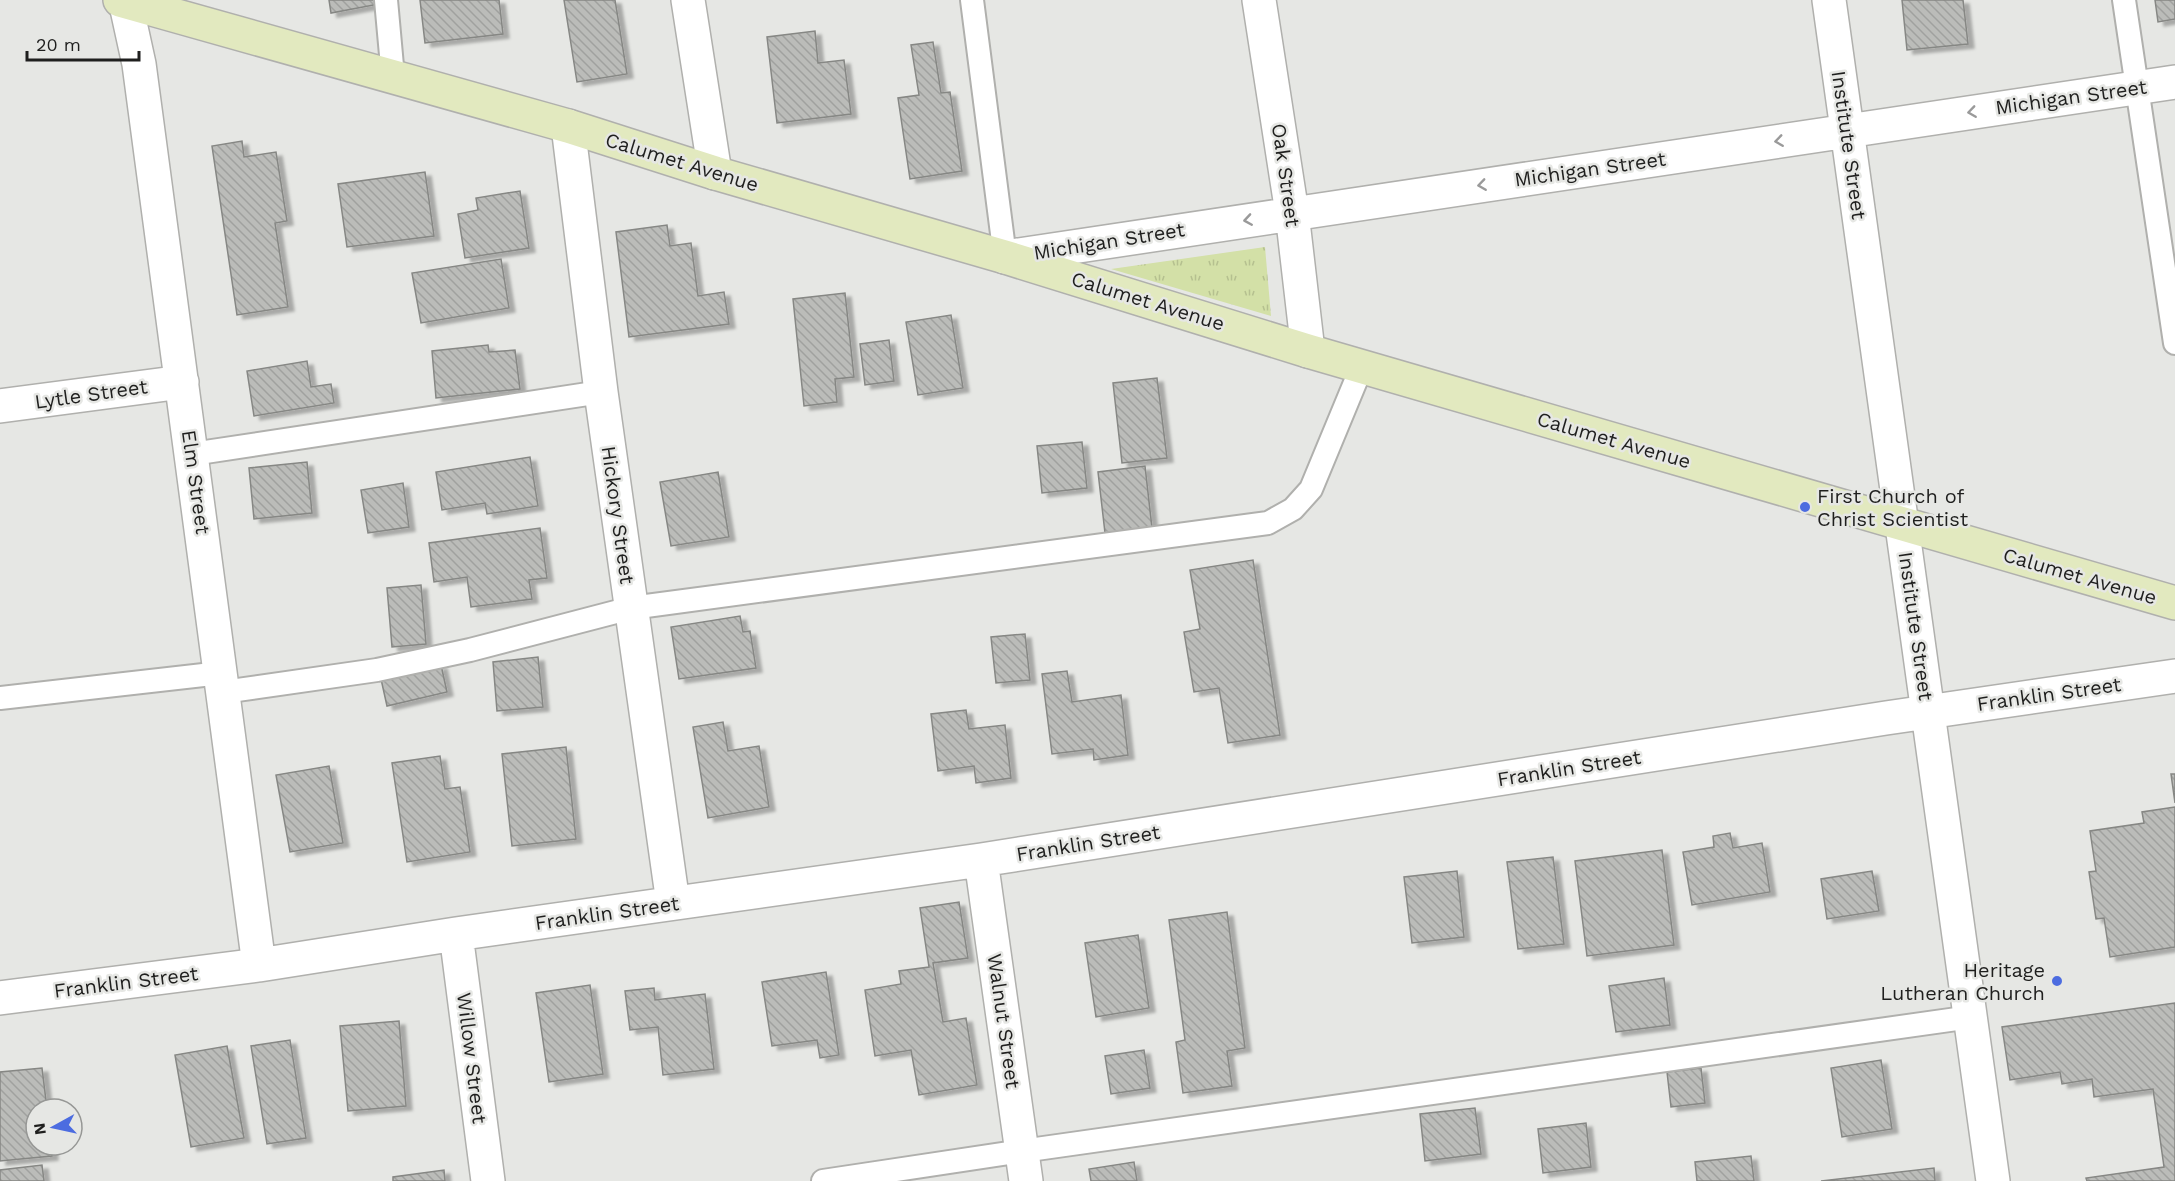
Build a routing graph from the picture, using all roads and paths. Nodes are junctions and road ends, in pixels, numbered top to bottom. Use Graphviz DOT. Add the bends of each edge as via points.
graph roads {
  1 [pos="123,0"];
  2 [pos="386,0"];
  3 [pos="688,0"];
  4 [pos="972,0"];
  5 [pos="1259,0"];
  6 [pos="1829,0"];
  7 [pos="2124,0"];
  8 [pos="393,78"];
  9 [pos="2175,81"];
  10 [pos="2138,87"];
  11 [pos="568,126"];
  12 [pos="1847,131"];
  13 [pos="715,173"];
  14 [pos="1292,213"];
  15 [pos="1005,257"];
  16 [pos="2175,343"];
  17 [pos="1308,351"];
  18 [pos="1362,366"];
  19 [pos="183,382"];
  20 [pos="601,392"];
  21 [pos="0,406"];
  22 [pos="192,454"];
  23 [pos="1902,524"];
  24 [pos="2175,603"];
  25 [pos="631,608"];
  26 [pos="2175,676"];
  27 [pos="222,682"];
  28 [pos="0,698"];
  29 [pos="1928,712"];
  30 [pos="981,860"];
  31 [pos="673,903"];
  32 [pos="456,934"];
  33 [pos="259,965"];
  34 [pos="0,998"];
  35 [pos="1971,1017"];
  36 [pos="1024,1166"];
  37 [pos="488,1181"];
  38 [pos="824,1181"];
  39 [pos="1993,1181"];
  1 -- 8 [label="main road, Calumet Avenue"];
  1 -- 19 [label="street, Elm Street" via="139,64"];
  2 -- 8 [label="lane"];
  3 -- 13 [label="street"];
  4 -- 15 [label="lane"];
  5 -- 14 [label="street, Oak Street"];
  6 -- 12 [label="street, Institute Street"];
  7 -- 10 [label="lane"];
  8 -- 11 [label="main road, Calumet Avenue"];
  9 -- 10 [label="street, Michigan Street"];
  10 -- 12 [label="street, Michigan Street, one-way"];
  10 -- 16 [label="lane"];
  11 -- 13 [label="main road, Calumet Avenue"];
  11 -- 20 [label="street, Hickory Street"];
  12 -- 14 [label="street, Michigan Street, one-way"];
  12 -- 23 [label="street, Institute Street"];
  13 -- 15 [label="main road, Calumet Avenue"];
  14 -- 15 [label="street, Michigan Street, one-way"];
  14 -- 17 [label="street, Oak Street"];
  15 -- 17 [label="main road, Calumet Avenue"];
  17 -- 18 [label="main road, Calumet Avenue"];
  18 -- 23 [label="main road, Calumet Avenue"];
  18 -- 25 [label="lane" via="1311,489 1293,509 1268,523"];
  19 -- 21 [label="street, Lytle Street"];
  19 -- 22 [label="street, Elm Street"];
  20 -- 22 [label="lane"];
  20 -- 25 [label="street, Hickory Street"];
  22 -- 27 [label="street, Elm Street"];
  23 -- 24 [label="main road, Calumet Avenue"];
  23 -- 29 [label="street, Institute Street"];
  25 -- 27 [label="lane" via="377,670"];
  25 -- 31 [label="street, Hickory Street"];
  26 -- 29 [label="street, Franklin Street"];
  27 -- 28 [label="lane"];
  27 -- 33 [label="street, Elm Street"];
  29 -- 30 [label="street, Franklin Street"];
  29 -- 35 [label="street, Institute Street"];
  30 -- 31 [label="street, Franklin Street"];
  30 -- 36 [label="street, Walnut Street"];
  31 -- 32 [label="street, Franklin Street"];
  32 -- 33 [label="street, Franklin Street"];
  32 -- 37 [label="street, Willow Street"];
  33 -- 34 [label="street, Franklin Street"];
  35 -- 36 [label="lane"];
  35 -- 39 [label="street, Institute Street"];
  36 -- 38 [label="lane"];
}
